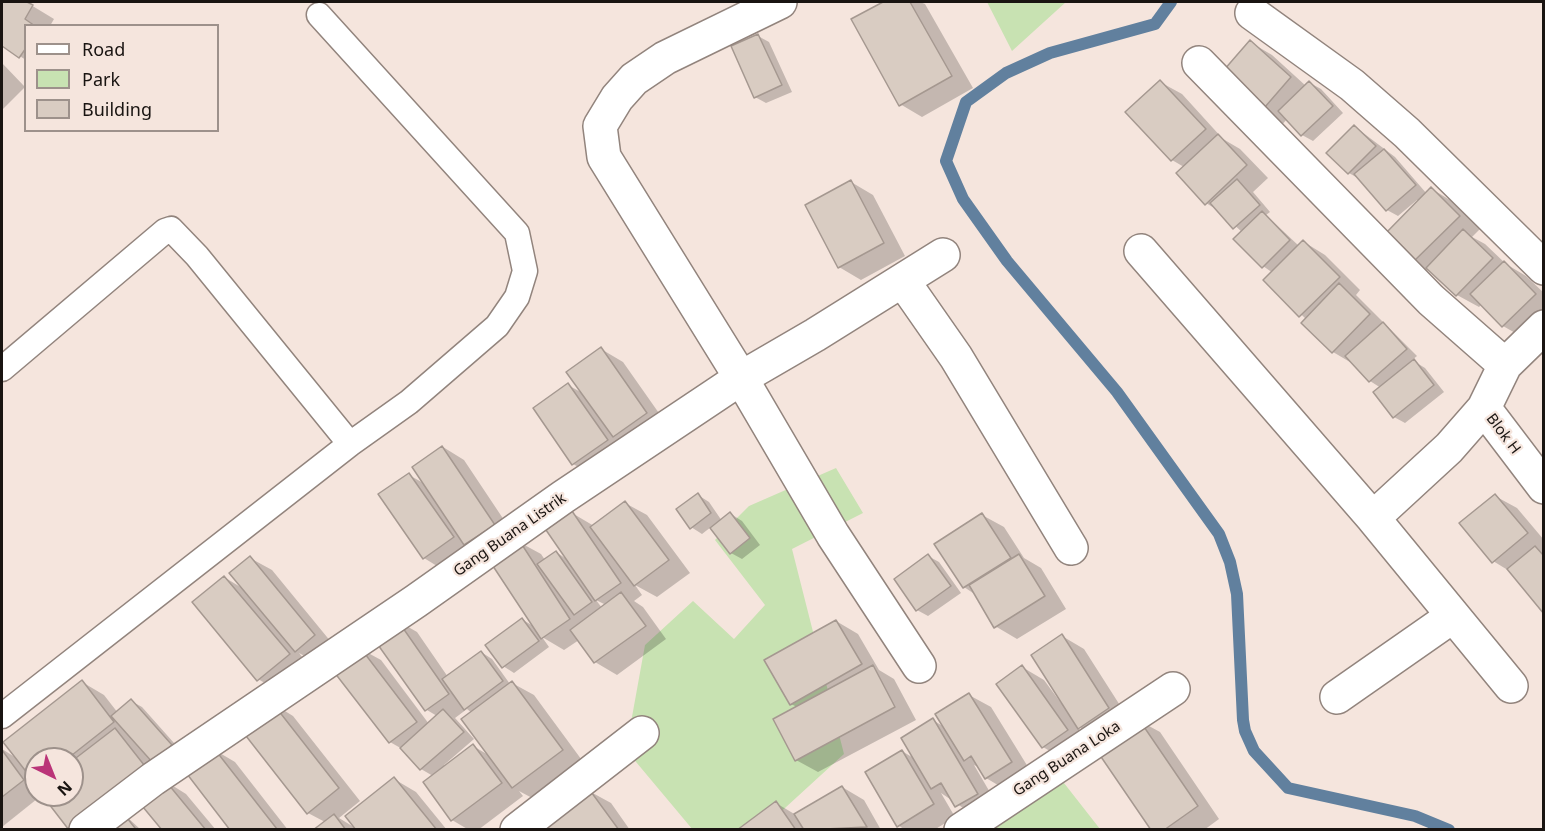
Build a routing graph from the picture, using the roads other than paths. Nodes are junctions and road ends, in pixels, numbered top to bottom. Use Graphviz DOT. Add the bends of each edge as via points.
graph roads {
  1 [pos="780,2"];
  2 [pos="1252,14"];
  3 [pos="319,15"];
  4 [pos="1199,63"];
  5 [pos="1141,251"];
  6 [pos="943,255"];
  7 [pos="1544,268"];
  8 [pos="903,281"];
  9 [pos="1544,327"];
  10 [pos="1505,365"];
  11 [pos="2,369"];
  12 [pos="741,378"];
  13 [pos="1484,408"];
  14 [pos="350,444"];
  15 [pos="1544,488"];
  16 [pos="1374,518"];
  17 [pos="1071,548"];
  18 [pos="1454,616"];
  19 [pos="919,666"];
  20 [pos="1511,686"];
  21 [pos="1173,689"];
  22 [pos="1337,697"];
  23 [pos="2,716"];
  24 [pos="642,733"];
  25 [pos="86,830"];
  26 [pos="517,830"];
  27 [pos="960,830"];
  1 -- 12 [label="street" via="665,58 634,79 600,126 604,158"];
  2 -- 7 [label="street" via="1352,85 1407,133"];
  3 -- 14 [label="lane" via="517,233 525,271 517,297 496,326 409,402"];
  4 -- 10 [label="street" via="1431,300"];
  5 -- 16 [label="street"];
  6 -- 8 [label="street, Gang Buana Listrik"];
  8 -- 12 [label="street, Gang Buana Listrik"];
  8 -- 17 [label="street" via="956,357"];
  9 -- 10 [label="street"];
  10 -- 13 [label="street"];
  11 -- 14 [label="lane" via="171,229"];
  12 -- 19 [label="street" via="833,535"];
  12 -- 25 [label="street, Gang Buana Listrik" via="153,778"];
  13 -- 15 [label="street, Blok H"];
  13 -- 16 [label="street" via="1449,448"];
  14 -- 23 [label="lane"];
  16 -- 18 [label="street"];
  18 -- 20 [label="street"];
  18 -- 22 [label="street"];
  21 -- 27 [label="street, Gang Buana Loka"];
  24 -- 26 [label="street"];
}
